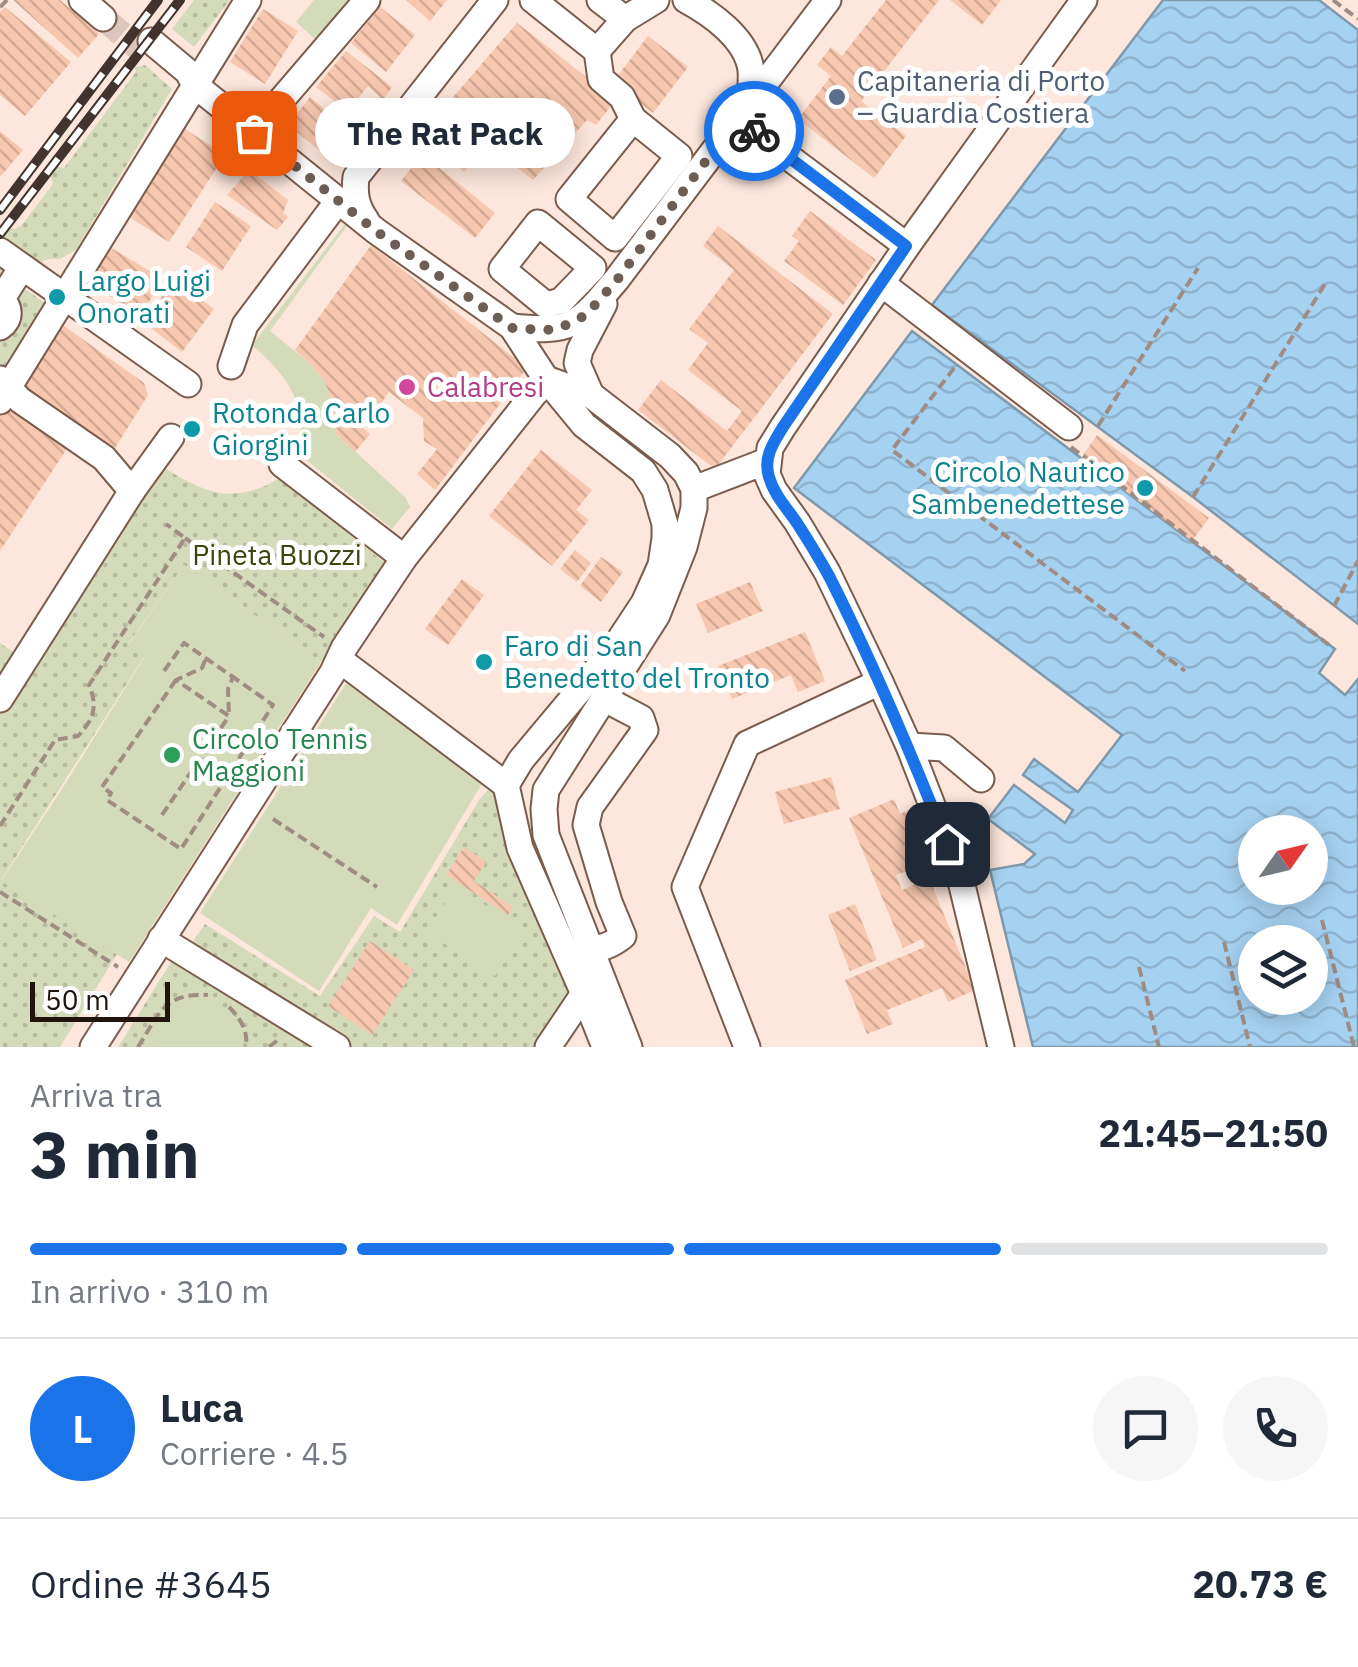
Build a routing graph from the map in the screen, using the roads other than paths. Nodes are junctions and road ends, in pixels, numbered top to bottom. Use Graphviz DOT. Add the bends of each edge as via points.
graph roads {
  1 [pos="82,0"];
  2 [pos="248,0"];
  3 [pos="367,0"];
  4 [pos="494,0"];
  5 [pos="533,0"];
  6 [pos="600,0"];
  7 [pos="656,0"];
  8 [pos="686,0"];
  9 [pos="828,0"];
  10 [pos="1084,0"];
  11 [pos="104,9"];
  12 [pos="625,19"];
  13 [pos="147,46"];
  14 [pos="597,51"];
  15 [pos="195,85"];
  16 [pos="744,111"];
  17 [pos="633,119"];
  18 [pos="254,133"];
  19 [pos="688,164"];
  20 [pos="363,166"];
  21 [pos="314,181"];
  22 [pos="338,201"];
  23 [pos="376,231"];
  24 [pos="906,246"];
  25 [pos="0,251"];
  26 [pos="611,262"];
  27 [pos="22,267"];
  28 [pos="881,283"];
  29 [pos="64,298"];
  30 [pos="1,299"];
  31 [pos="0,327"];
  32 [pos="512,328"];
  33 [pos="231,366"];
  34 [pos="546,379"];
  35 [pos="188,384"];
  36 [pos="3,389"];
  37 [pos="591,394"];
  38 [pos="1069,436"];
  39 [pos="172,437"];
  40 [pos="768,462"];
  41 [pos="282,464"];
  42 [pos="694,489"];
  43 [pos="132,491"];
  44 [pos="404,558"];
  45 [pos="340,660"];
  46 [pos="880,682"];
  47 [pos="0,698"];
  48 [pos="605,699"];
  49 [pos="909,746"];
  50 [pos="981,780"];
  51 [pos="506,785"];
  52 [pos="161,939"];
  53 [pos="590,949"];
  54 [pos="594,989"];
  55 [pos="93,1047"];
  56 [pos="336,1047"];
  57 [pos="548,1047"];
  58 [pos="605,1047"];
  59 [pos="629,1047"];
  60 [pos="746,1047"];
  61 [pos="1002,1047"];
  1 -- 11 [label="street"];
  2 -- 15 [label="street"];
  3 -- 18 [label="street"];
  4 -- 20 [label="street"];
  5 -- 14 [label="street"];
  6 -- 12 [label="street"];
  7 -- 12 [label="street"];
  8 -- 16 [label="street" via="741,43 751,68"];
  9 -- 16 [label="street"];
  10 -- 24 [label="street"];
  12 -- 14 [label="street"];
  13 -- 15 [label="street" via="180,82"];
  14 -- 17 [label="street" via="600,79 622,97"];
  15 -- 18 [label="street"];
  15 -- 29 [label="street"];
  16 -- 19 [label="street"];
  16 -- 24 [label="street"];
  17 -- 19 [label="street"];
  17 -- 26 [label="street" via="569,198"];
  18 -- 21 [label="street"];
  19 -- 26 [label="street"];
  20 -- 21 [label="street" via="344,178"];
  20 -- 23 [label="street" via="354,190"];
  21 -- 22 [label="street"];
  22 -- 23 [label="street"];
  22 -- 33 [label="street" via="245,325"];
  23 -- 32 [label="street"];
  24 -- 28 [label="street"];
  25 -- 27 [label="street"];
  26 -- 32 [label="street" via="586,315 558,329"];
  26 -- 37 [label="street" via="578,363"];
  27 -- 29 [label="street"];
  27 -- 30 [label="street"];
  28 -- 38 [label="street"];
  28 -- 40 [label="street" via="783,427"];
  29 -- 35 [label="street"];
  29 -- 36 [label="street"];
  30 -- 31 [label="street" via="9,317"];
  32 -- 34 [label="street"];
  34 -- 37 [label="street"];
  34 -- 44 [label="street"];
  34 -- 51 [label="street" via="584,425 642,472 655,490 665,538 644,603"];
  36 -- 43 [label="street" via="104,458"];
  37 -- 42 [label="street" via="670,456"];
  39 -- 43 [label="street"];
  40 -- 42 [label="street"];
  40 -- 46 [label="street" via="774,490 827,572"];
  41 -- 44 [label="street"];
  42 -- 48 [label="street" via="684,548 657,614"];
  43 -- 47 [label="street"];
  44 -- 45 [label="street"];
  45 -- 51 [label="street"];
  45 -- 52 [label="street"];
  46 -- 49 [label="street"];
  46 -- 60 [label="street" via="747,744 685,887"];
  48 -- 53 [label="street" via="546,790 544,809 546,835"];
  48 -- 53 [label="street" via="641,718 645,730 590,807 586,825 623,936"];
  49 -- 50 [label="street" via="944,748"];
  49 -- 61 [label="street" via="960,877"];
  51 -- 54 [label="street" via="520,848"];
  52 -- 55 [label="street"];
  52 -- 56 [label="street"];
  53 -- 54 [label="street"];
  54 -- 57 [label="street"];
  54 -- 58 [label="street"];
  54 -- 59 [label="street"];
}
